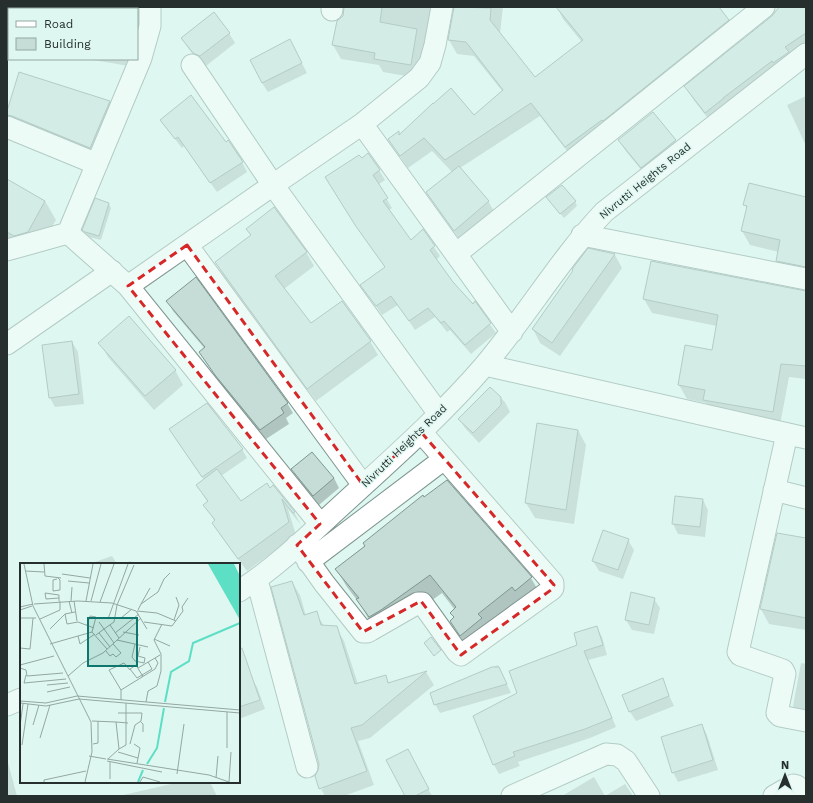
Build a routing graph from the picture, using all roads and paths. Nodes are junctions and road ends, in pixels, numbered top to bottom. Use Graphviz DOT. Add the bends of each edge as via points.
graph roads {
  1 [pos="150,7"];
  2 [pos="442,7"];
  3 [pos="764,7"];
  4 [pos="806,54"];
  5 [pos="192,64"];
  6 [pos="362,124"];
  7 [pos="7,128"];
  8 [pos="97,164"];
  9 [pos="273,185"];
  10 [pos="68,233"];
  11 [pos="582,235"];
  12 [pos="187,245"];
  13 [pos="7,250"];
  14 [pos="456,254"];
  15 [pos="112,272"];
  16 [pos="806,279"];
  17 [pos="128,286"];
  18 [pos="512,332"];
  19 [pos="7,344"];
  20 [pos="485,365"];
  21 [pos="439,414"];
  22 [pos="421,432"];
  23 [pos="796,436"];
  24 [pos="444,459"];
  25 [pos="363,485"];
  26 [pos="774,490"];
  27 [pos="806,498"];
  28 [pos="320,524"];
  29 [pos="302,553"];
  30 [pos="257,580"];
  31 [pos="240,590"];
  32 [pos="20,699"];
  33 [pos="7,704"];
  34 [pos="806,721"];
  35 [pos="307,767"];
  36 [pos="512,796"];
  37 [pos="649,796"];
  38 [pos="774,796"];
  39 [pos="804,796"];
  1 -- 8 [label="street" via="150,26 141,58"];
  2 -- 6 [label="street" via="430,63 419,78"];
  3 -- 14 [label="street"];
  4 -- 11 [label="street, Nivrutti Heights Road" via="604,212"];
  5 -- 9 [label="street"];
  6 -- 9 [label="street"];
  6 -- 14 [label="street"];
  7 -- 8 [label="street"];
  8 -- 10 [label="street"];
  9 -- 12 [label="street"];
  9 -- 21 [label="street"];
  10 -- 13 [label="street"];
  10 -- 15 [label="street"];
  11 -- 16 [label="street"];
  11 -- 18 [label="street, Nivrutti Heights Road"];
  12 -- 17 [label="street"];
  12 -- 25 [label="street"];
  14 -- 18 [label="street"];
  15 -- 17 [label="street"];
  15 -- 19 [label="street"];
  17 -- 28 [label="street"];
  18 -- 20 [label="street, Nivrutti Heights Road"];
  20 -- 21 [label="street, Nivrutti Heights Road"];
  20 -- 23 [label="street"];
  21 -- 22 [label="street, Nivrutti Heights Road"];
  22 -- 24 [label="street"];
  22 -- 25 [label="street, Nivrutti Heights Road"];
  23 -- 26 [label="street"];
  24 -- 29 [label="street"];
  24 -- 29 [label="street" via="553,583 551,590 462,655 457,652 422,602 363,632"];
  25 -- 28 [label="street, Nivrutti Heights Road"];
  26 -- 27 [label="street"];
  26 -- 34 [label="street" via="738,652 784,672 777,713 780,716"];
  28 -- 29 [label="street, Nivrutti Heights Road"];
  29 -- 30 [label="street"];
  30 -- 31 [label="street"];
  30 -- 35 [label="street"];
  32 -- 33 [label="street"];
  36 -- 37 [label="street" via="606,754 617,755 626,760"];
  38 -- 39 [label="street" via="793,785 797,786"];
}
